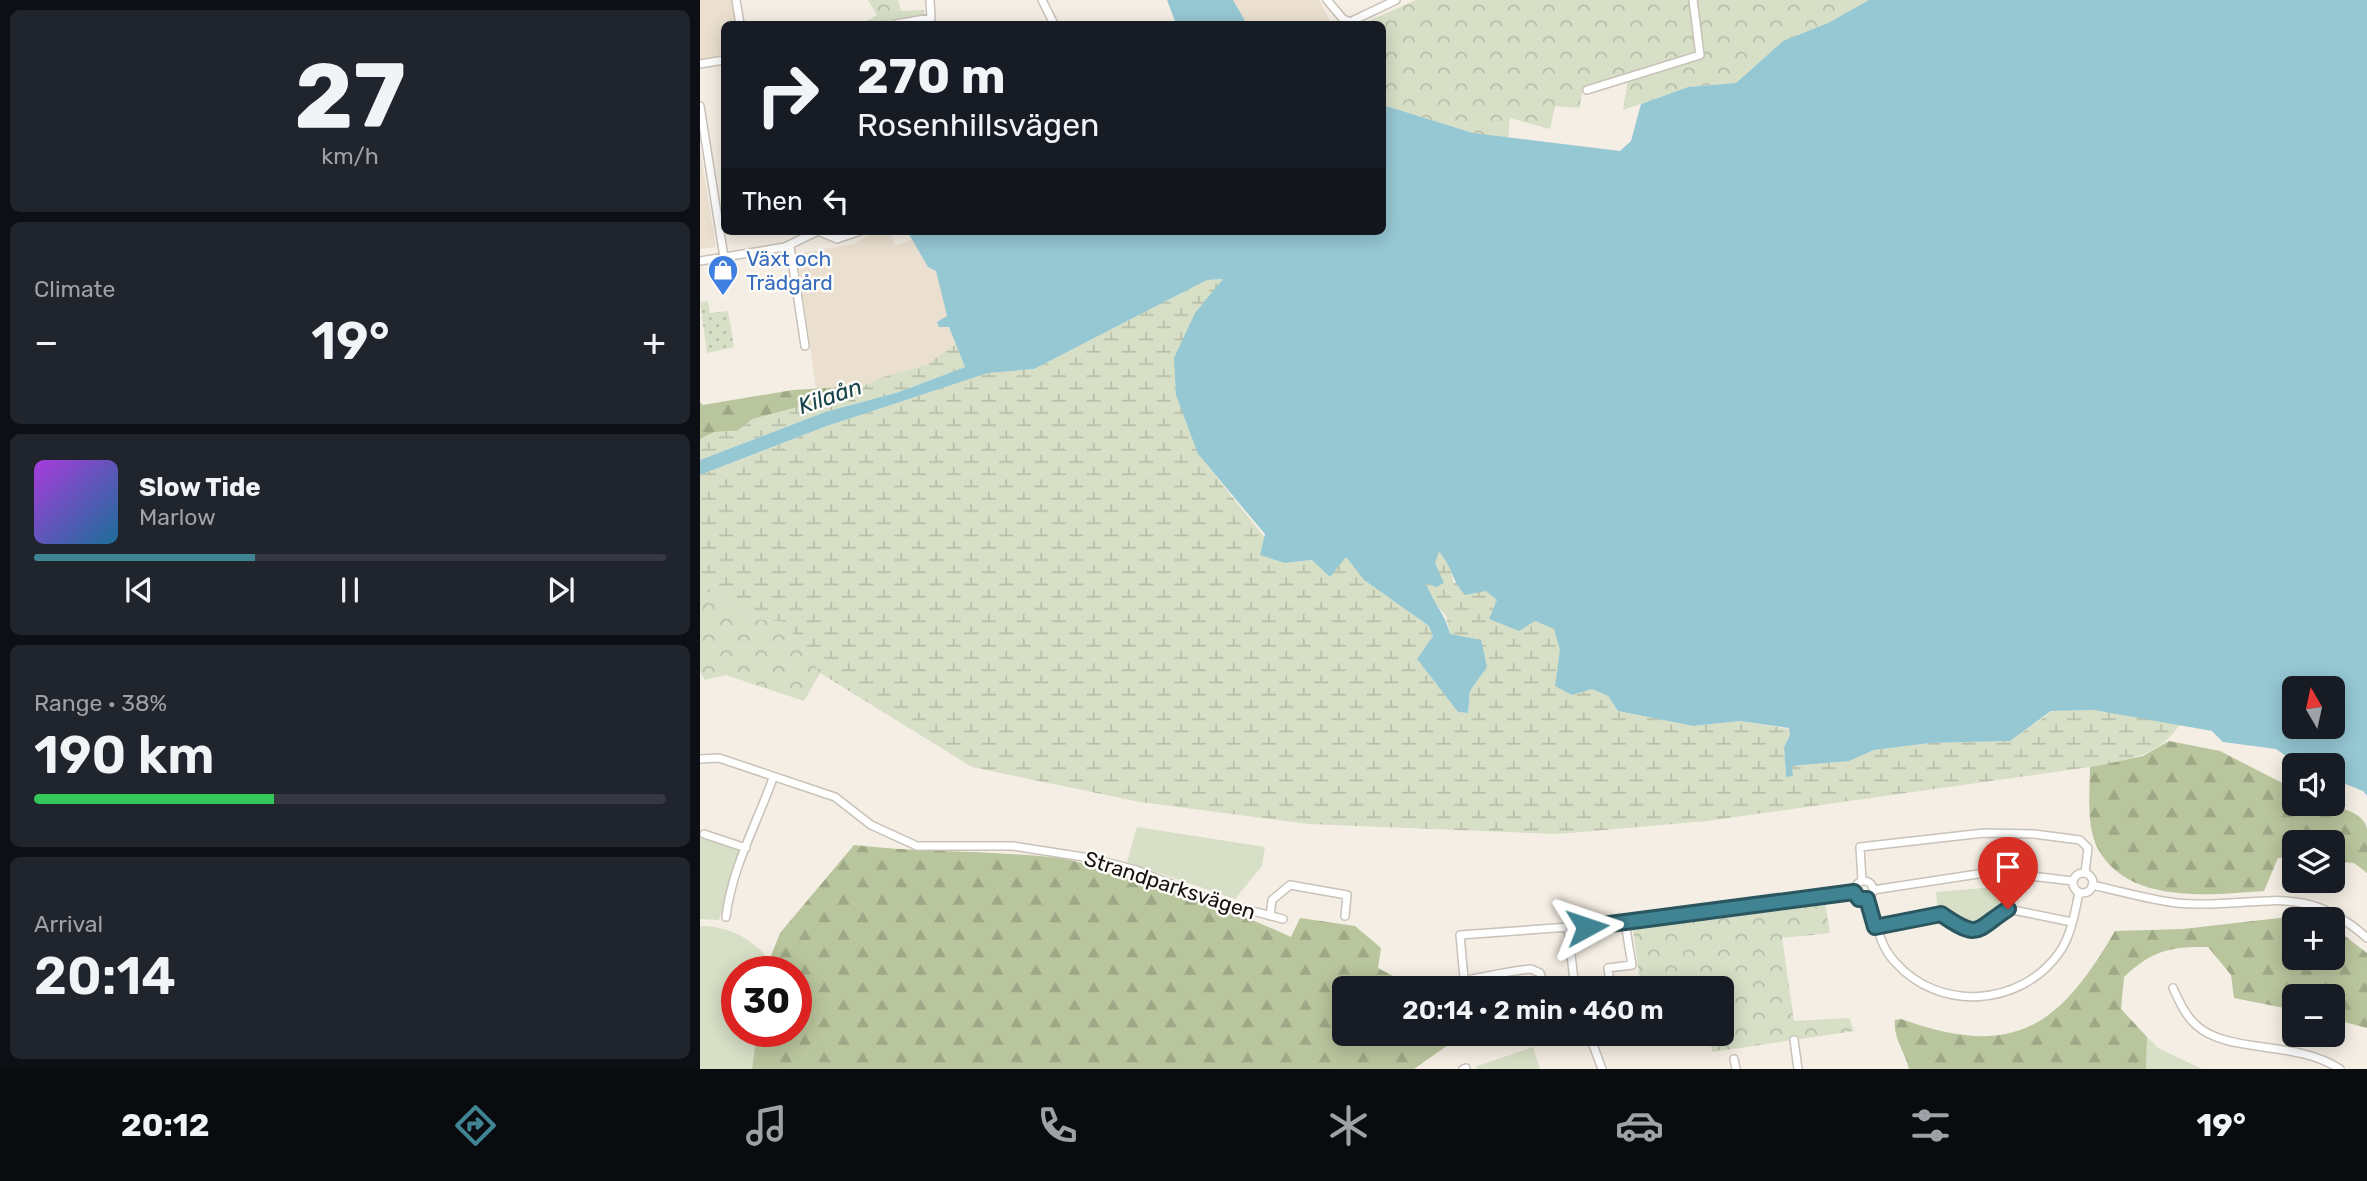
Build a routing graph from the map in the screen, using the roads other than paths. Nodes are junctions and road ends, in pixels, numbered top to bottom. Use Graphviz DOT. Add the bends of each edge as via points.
graph roads {
  1 [pos="736,0"];
  2 [pos="930,0"];
  3 [pos="1042,0"];
  4 [pos="1327,0"];
  5 [pos="1396,0"];
  6 [pos="1693,0"];
  7 [pos="740,21"];
  8 [pos="914,21"];
  9 [pos="1052,21"];
  10 [pos="1345,21"];
  11 [pos="1348,21"];
  12 [pos="721,60"];
  13 [pos="700,64"];
  14 [pos="1587,90"];
  15 [pos="700,106"];
  16 [pos="811,235"];
  17 [pos="828,235"];
  18 [pos="848,235"];
  19 [pos="790,246"];
  20 [pos="724,257"];
  21 [pos="700,261"];
  22 [pos="805,346"];
  23 [pos="700,759"];
  24 [pos="773,778"];
  25 [pos="705,834"];
  26 [pos="746,848"];
  27 [pos="2085,873"];
  28 [pos="1862,881"];
  29 [pos="2073,881"];
  30 [pos="2092,885"];
  31 [pos="1873,890"];
  32 [pos="1854,892"];
  33 [pos="2079,892"];
  34 [pos="1867,899"];
  35 [pos="1270,916"];
  36 [pos="1345,916"];
  37 [pos="726,917"];
  38 [pos="1283,919"];
  39 [pos="2072,922"];
  40 [pos="1625,923"];
  41 [pos="1875,927"];
  42 [pos="1568,929"];
  43 [pos="2367,938"];
  44 [pos="1463,976"];
  45 [pos="1502,976"];
  46 [pos="1541,976"];
  47 [pos="1573,976"];
  48 [pos="1609,976"];
  49 [pos="2173,988"];
  50 [pos="1794,1041"];
  51 [pos="1593,1046"];
  52 [pos="1734,1059"];
  53 [pos="1602,1069"];
  54 [pos="1736,1069"];
  55 [pos="1798,1069"];
  56 [pos="2340,1069"];
  1 -- 7 [label="street"];
  2 -- 8 [label="street" via="931,18"];
  3 -- 9 [label="street"];
  4 -- 10 [label="street"];
  5 -- 11 [label="street"];
  6 -- 14 [label="street" via="1700,55"];
  12 -- 13 [label="street"];
  15 -- 20 [label="street"];
  16 -- 19 [label="street"];
  17 -- 18 [label="street" via="837,239"];
  19 -- 20 [label="street"];
  19 -- 22 [label="street"];
  20 -- 21 [label="street"];
  23 -- 24 [label="street, Strandparksvägen" via="719,758"];
  24 -- 26 [label="street"];
  24 -- 35 [label="street, Strandparksvägen" via="835,797 871,825 917,846 1013,846 1090,858"];
  25 -- 26 [label="street"];
  26 -- 37 [label="street"];
  27 -- 28 [label="street" via="2088,849 2080,840 1984,833 1860,847"];
  27 -- 29 [label="street" via="2078,873"];
  27 -- 30 [label="street" via="2092,878"];
  28 -- 31 [label="street" via="1870,883"];
  28 -- 32 [label="street"];
  29 -- 31 [label="street" via="1978,874"];
  29 -- 33 [label="street"];
  30 -- 33 [label="street" via="2087,892"];
  30 -- 43 [label="street" via="2177,903 2272,899 2308,903 2343,918"];
  31 -- 34 [label="street"];
  32 -- 34 [label="street" via="1859,899"];
  32 -- 40 [label="street"];
  33 -- 39 [label="street"];
  34 -- 41 [label="street"];
  35 -- 36 [label="street" via="1272,900 1290,885 1347,895"];
  35 -- 38 [label="street, Strandparksvägen"];
  39 -- 41 [label="street" via="2008,909 1990,925 1972,930 1941,914"];
  39 -- 41 [label="street" via="2059,953 2031,980 1977,998 1943,993 1916,981 1893,961"];
  40 -- 42 [label="street"];
  40 -- 48 [label="street" via="1632,965 1608,968"];
  42 -- 44 [label="street" via="1460,935"];
  42 -- 47 [label="street"];
  45 -- 46 [label="street" via="1531,969"];
  49 -- 56 [label="street" via="2195,1025 2220,1040 2287,1048"];
  50 -- 55 [label="street"];
  51 -- 53 [label="street"];
  52 -- 54 [label="street"];
}
